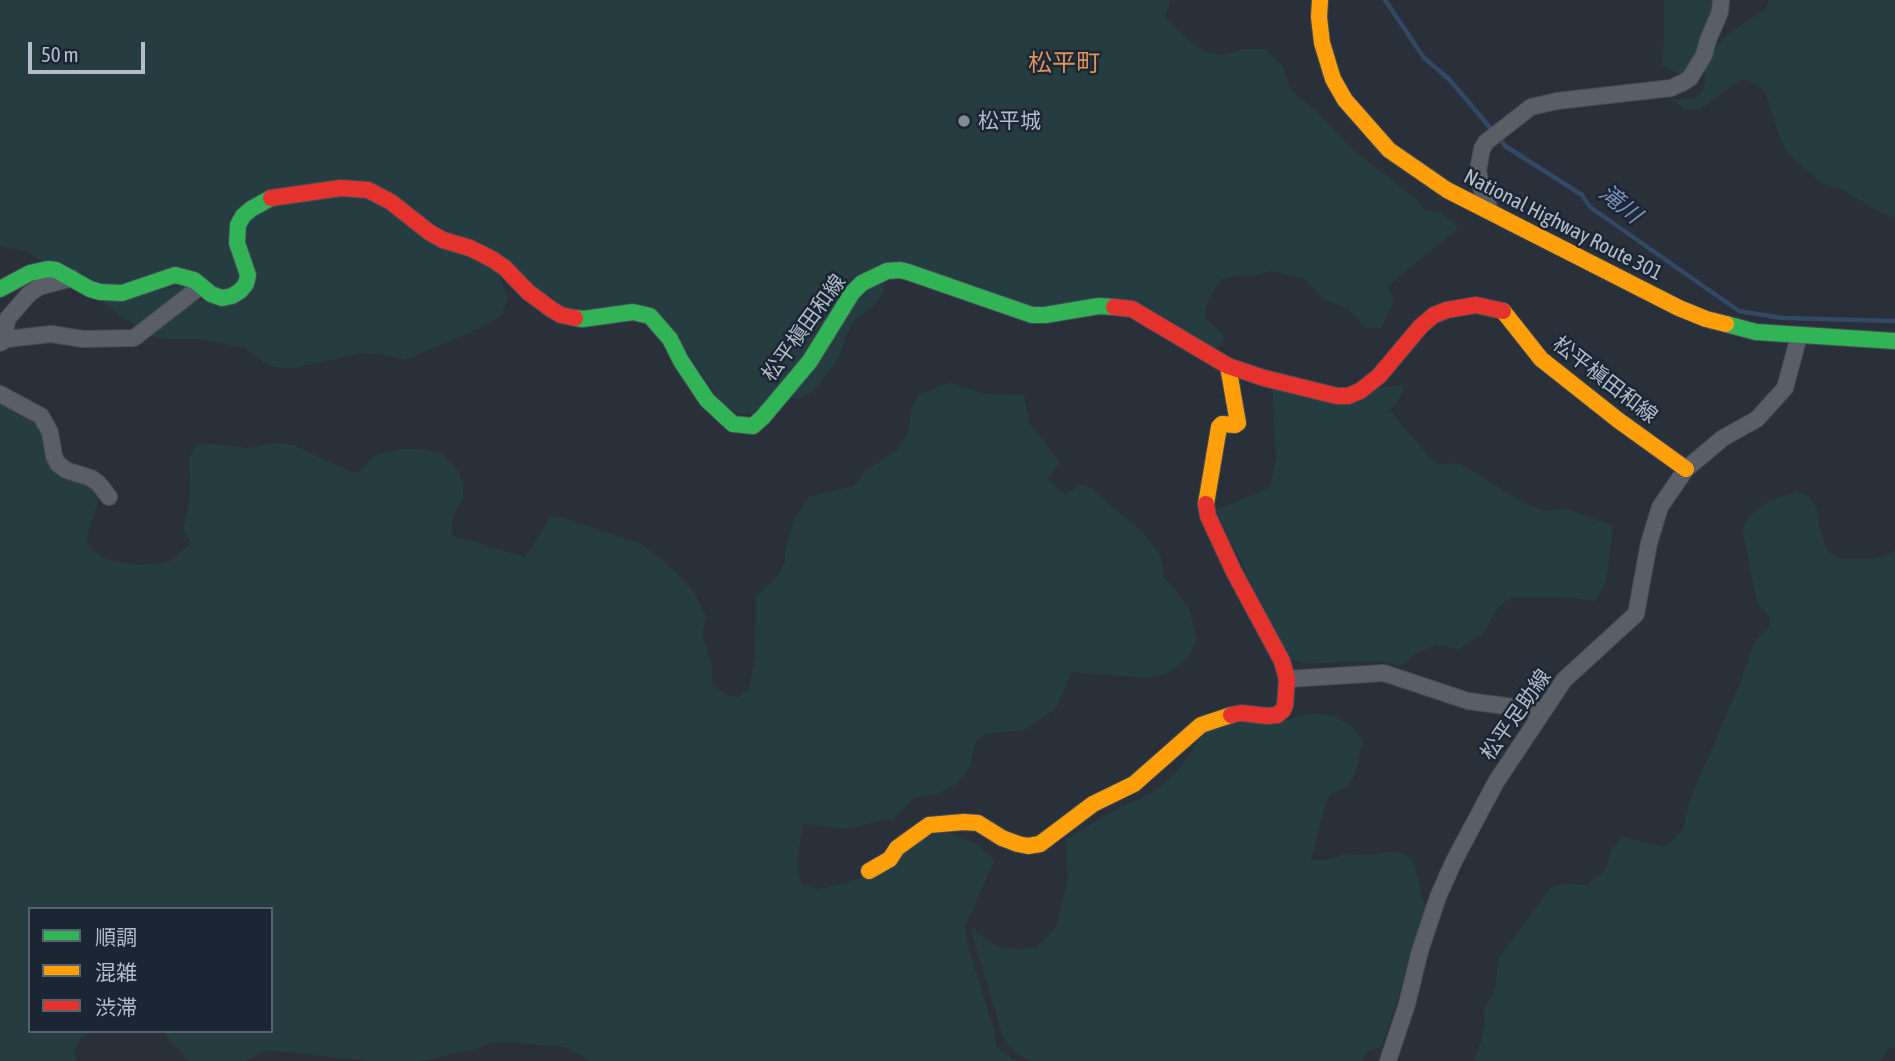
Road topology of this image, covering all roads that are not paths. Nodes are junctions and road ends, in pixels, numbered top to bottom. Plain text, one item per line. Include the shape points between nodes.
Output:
1 (1320, 0) edge
2 (1721, 0) edge
3 (1492, 213) junction
4 (72, 278) junction
5 (201, 286) junction
6 (0, 289) edge
7 (1799, 336) junction
8 (3, 341) edge
9 (1895, 341) edge
10 (1228, 366) junction
11 (0, 394) edge
12 (1686, 469) junction
13 (109, 497) dead end
14 (1287, 678) junction
15 (1543, 711) junction
16 (869, 871) dead end
17 (1388, 1061) edge

1 - 3 main road, National Highway Route 301 via 1322,43 1345,100 1389,150 1447,190
2 - 3 street via 1704,55 1684,82 1671,88 1531,107 1495,134 1482,149 1478,170
3 - 7 main road, National Highway Route 301 via 1706,319 1756,332
4 - 5 main road, 松平槇田和線 via 90,289 110,293 175,275 194,279
4 - 6 main road, 松平槇田和線 via 56,270 40,270
4 - 8 street via 29,294 8,318
5 - 8 street via 134,338 51,334
5 - 10 main road, 松平槇田和線 via 222,298 246,284 238,225 260,203 356,188 381,195 436,236 492,258 528,292 561,314 583,319 633,312 650,316 670,339 707,400 733,424 752,426 763,417 810,360 852,293 887,271 908,272 1032,315 1100,306 1132,309
7 - 9 main road, National Highway Route 301
7 - 12 street, 松平足助線 via 1785,388 1757,419 1723,438
10 - 12 main road, 松平槇田和線 via 1348,396 1379,376 1434,315 1476,305 1490,307 1511,318 1541,359
10 - 14 main road via 1238,423 1219,427 1206,503 1208,516
11 - 13 street via 41,416 58,464 90,478
12 - 15 street, 松平足助線 via 1660,508 1636,614 1564,680
14 - 15 street via 1384,673 1468,701
14 - 16 main road via 1285,705 1277,715 1241,713 1201,724 1134,783 1093,804 1040,844 1018,844 964,821 929,825
15 - 17 street, 松平足助線 via 1496,782 1438,897

